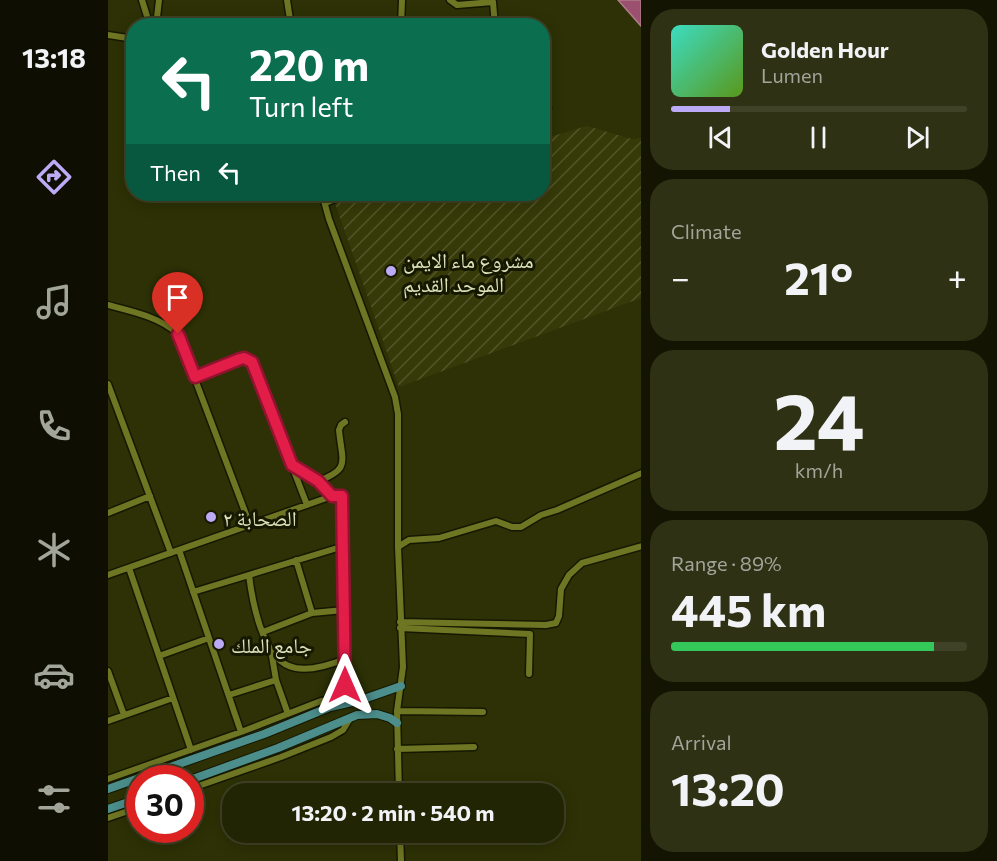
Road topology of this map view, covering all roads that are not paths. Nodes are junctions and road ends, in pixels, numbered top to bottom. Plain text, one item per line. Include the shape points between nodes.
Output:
1 (142, 0) edge
2 (159, 0) edge
3 (287, 0) edge
4 (402, 0) edge
5 (450, 0) edge
6 (493, 1) edge
7 (148, 18) edge
8 (157, 18) edge
9 (290, 18) edge
10 (401, 18) edge
11 (494, 18) edge
12 (108, 35) edge
13 (126, 38) edge
14 (330, 201) edge
15 (325, 203) joint
16 (108, 305) edge
17 (195, 377) junction
18 (108, 384) edge
19 (345, 422) dead end
20 (292, 465) junction
21 (641, 473) edge
22 (318, 481) junction
23 (150, 496) junction
24 (332, 496) junction
25 (307, 505) junction
26 (108, 513) edge
27 (250, 525) junction
28 (344, 546) junction
29 (641, 546) edge
30 (398, 547) junction
31 (179, 550) junction
32 (171, 553) junction
33 (296, 560) junction
34 (129, 568) junction
35 (108, 575) edge
36 (249, 575) junction
37 (193, 592) junction
38 (344, 610) junction
39 (312, 613) junction
40 (400, 625) junction
41 (263, 632) junction
42 (209, 638) junction
43 (271, 650) junction
44 (159, 656) junction
45 (345, 659) junction
46 (108, 671) edge
47 (529, 674) dead end
48 (276, 680) junction
49 (401, 686) junction
50 (229, 695) junction
51 (173, 698) junction
52 (361, 700) junction
53 (341, 704) junction
54 (397, 711) junction
55 (483, 712) dead end
56 (288, 714) junction
57 (364, 714) junction
58 (124, 715) junction
59 (351, 717) junction
60 (108, 721) edge
61 (397, 723) junction
62 (241, 732) junction
63 (474, 747) dead end
64 (397, 749) junction
65 (191, 750) junction
66 (204, 775) edge
67 (108, 779) edge
68 (399, 783) edge
69 (204, 784) edge
70 (108, 789) edge
71 (126, 803) edge
72 (108, 809) edge
73 (126, 812) edge
74 (108, 818) edge
75 (400, 843) edge
76 (401, 861) edge

1 - 7 street
2 - 8 street
3 - 9 street
4 - 10 street
5 - 6 street via 457,5
6 - 11 street
12 - 13 street
14 - 15 street
15 - 30 street via 398,414
16 - 17 street via 138,313 175,332
17 - 20 street via 240,359 252,362
17 - 27 street
18 - 23 street
19 - 22 street via 340,428 340,470
20 - 22 street
20 - 25 street
21 - 30 street via 521,527 496,521 439,538 409,540
22 - 24 street
23 - 26 street
23 - 32 street
24 - 25 street
24 - 28 street via 343,498
25 - 27 street
27 - 31 street
28 - 33 street
28 - 38 street
29 - 40 street via 582,563 561,589 556,623
30 - 40 street
31 - 32 street
31 - 37 street
32 - 34 street
33 - 36 street
33 - 39 street
34 - 35 street
34 - 44 street
36 - 37 street
36 - 41 street
37 - 42 street
38 - 39 street
38 - 45 street
39 - 41 street
40 - 47 street via 530,634
40 - 49 street
41 - 43 street
42 - 44 street
42 - 50 street
43 - 45 street via 290,667 314,667
43 - 48 street
44 - 51 street
45 - 53 street
46 - 58 street
48 - 50 street
48 - 56 street
49 - 52 main road
49 - 54 street
50 - 62 street
51 - 58 street
51 - 65 street
52 - 53 main road
52 - 57 main road
53 - 56 street via 324,700
53 - 70 main road
54 - 55 street
54 - 61 street
56 - 62 street
57 - 59 main road
57 - 61 main road via 384,716
58 - 60 street
59 - 66 main road
59 - 69 street via 347,727 331,737
61 - 64 street
62 - 65 street
63 - 64 street
64 - 68 street
65 - 67 street
71 - 72 main road
73 - 74 street
75 - 76 street

